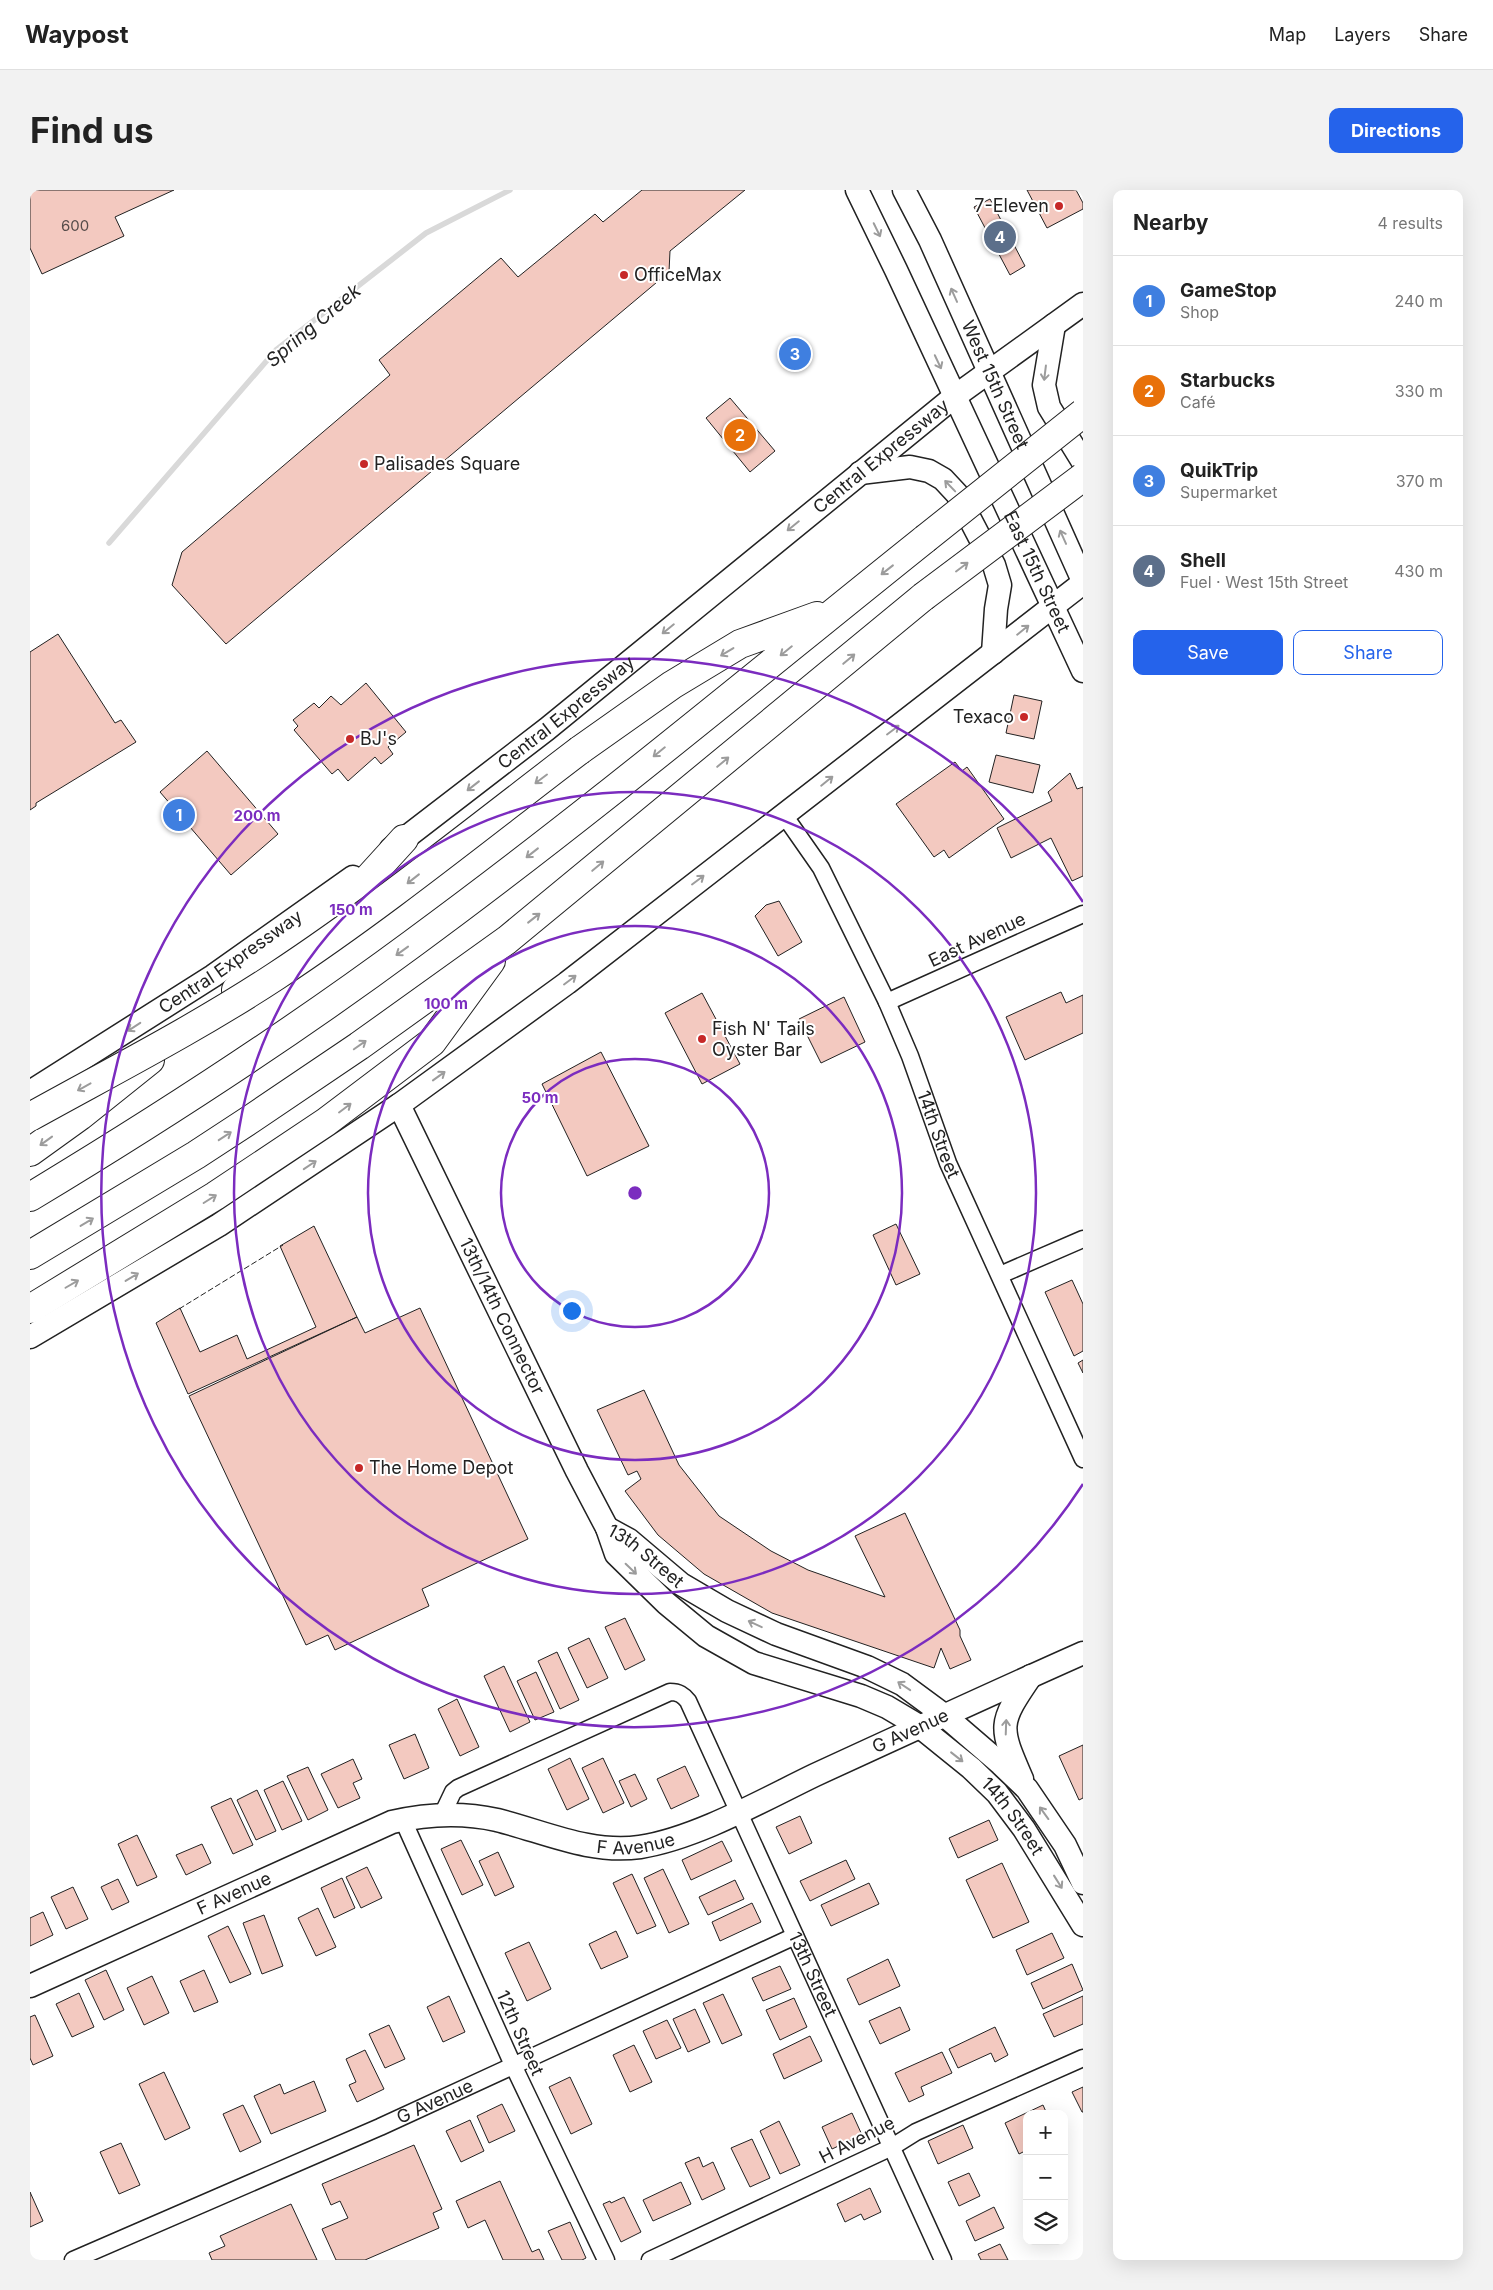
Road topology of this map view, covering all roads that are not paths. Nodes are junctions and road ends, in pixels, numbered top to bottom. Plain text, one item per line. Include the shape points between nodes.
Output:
1 (857, 190) edge
2 (904, 190) edge
3 (1083, 304) edge
4 (1054, 325) junction
5 (988, 372) junction
6 (954, 397) junction
7 (1083, 413) edge
8 (1083, 462) edge
9 (859, 474) junction
10 (1083, 477) edge
11 (1083, 582) edge
12 (1052, 606) junction
13 (837, 609) junction
14 (993, 653) junction
15 (1083, 671) edge
16 (784, 815) junction
17 (404, 839) junction
18 (1083, 914) edge
19 (507, 940) junction
20 (887, 1002) junction
21 (30, 1092) edge
22 (399, 1105) junction
23 (30, 1117) edge
24 (30, 1152) edge
25 (30, 1196) edge
26 (1083, 1239) edge
27 (30, 1255) edge
28 (1000, 1275) junction
29 (30, 1309) edge
30 (30, 1338) edge
31 (1083, 1459) edge
32 (607, 1528) junction
33 (1083, 1652) edge
34 (1031, 1676) junction
35 (944, 1715) junction
36 (919, 1726) junction
37 (1026, 1790) junction
38 (739, 1811) junction
39 (442, 1815) junction
40 (403, 1820) junction
41 (1083, 1883) edge
42 (1083, 1925) edge
43 (795, 1936) junction
44 (30, 1986) edge
45 (1083, 2058) edge
46 (513, 2065) junction
47 (892, 2147) junction
48 (73, 2260) edge
49 (606, 2260) edge
50 (650, 2260) edge
51 (943, 2260) edge

1 -> 6 main road
5 -> 2 main road, West 15th Street via 930,240
3 - 4 main road, Central Expressway
4 - 5 main road, Central Expressway
4 -> 8 main road via 1044,385 1049,407
5 - 6 main road, Central Expressway
11 -> 5 main road, West 15th Street
6 - 9 main road, Central Expressway
6 - 12 main road, East 15th Street
7 -> 13 highway, bridge
14 -> 9 main road via 1000,585 994,565 957,494 930,471 910,467
9 -> 17 main road, Central Expressway via 547,729
19 -> 10 highway, bridge via 924,597
11 - 12 main road
14 -> 12 main road
12 - 15 main road, East 15th Street
13 -> 23 highway, bridge via 740,644 672,685 580,750 409,883 275,976 185,1032
13 -> 25 highway via 570,823 406,948 197,1093
16 -> 14 main road
16 - 20 street, 14th Street via 821,868
22 -> 16 main road via 567,983
17 -> 21 main road, Central Expressway via 214,976
17 -> 24 highway via 364,883 307,932 80,1116
18 - 20 street, East Avenue
27 -> 19 highway via 251,1119
29 -> 19 highway via 223,1191 326,1122 432,1042
20 - 28 street, 14th Street via 948,1163
30 -> 22 main road via 219,1225
22 - 32 main road, 13th/14th Connector
26 - 28 street
28 - 31 street, 14th Street
35 -> 32 main road, 13th Street via 902,1684 866,1666 776,1634 727,1611 681,1584 629,1540
32 -> 36 main road, 13th Street via 616,1554 666,1603 706,1636 754,1663 862,1696
33 - 34 main road, G Avenue
34 - 35 main road, G Avenue
37 -> 34 main road via 1006,1742 1005,1728 1010,1706
35 - 36 main road, G Avenue
35 - 37 main road, 14th Street
36 - 38 main road, G Avenue
36 -> 42 main road, 14th Street via 998,1793
41 -> 37 main road, 14th Street via 1065,1845
38 - 39 main road, F Avenue via 666,1841 640,1847 613,1848 571,1842 495,1820
38 - 39 street, 13th Street via 688,1701 679,1693 670,1692 458,1788
38 - 43 street, 13th Street
39 - 40 main road, F Avenue
40 - 44 main road, F Avenue via 368,1831
40 - 46 street, 12th Street
43 - 46 street, G Avenue
43 - 47 street, 13th Street
45 - 47 street, H Avenue via 916,2132
46 - 48 street, G Avenue via 371,2131
46 - 49 street, 12th Street
47 - 50 street, H Avenue
47 - 51 street, 13th Street

